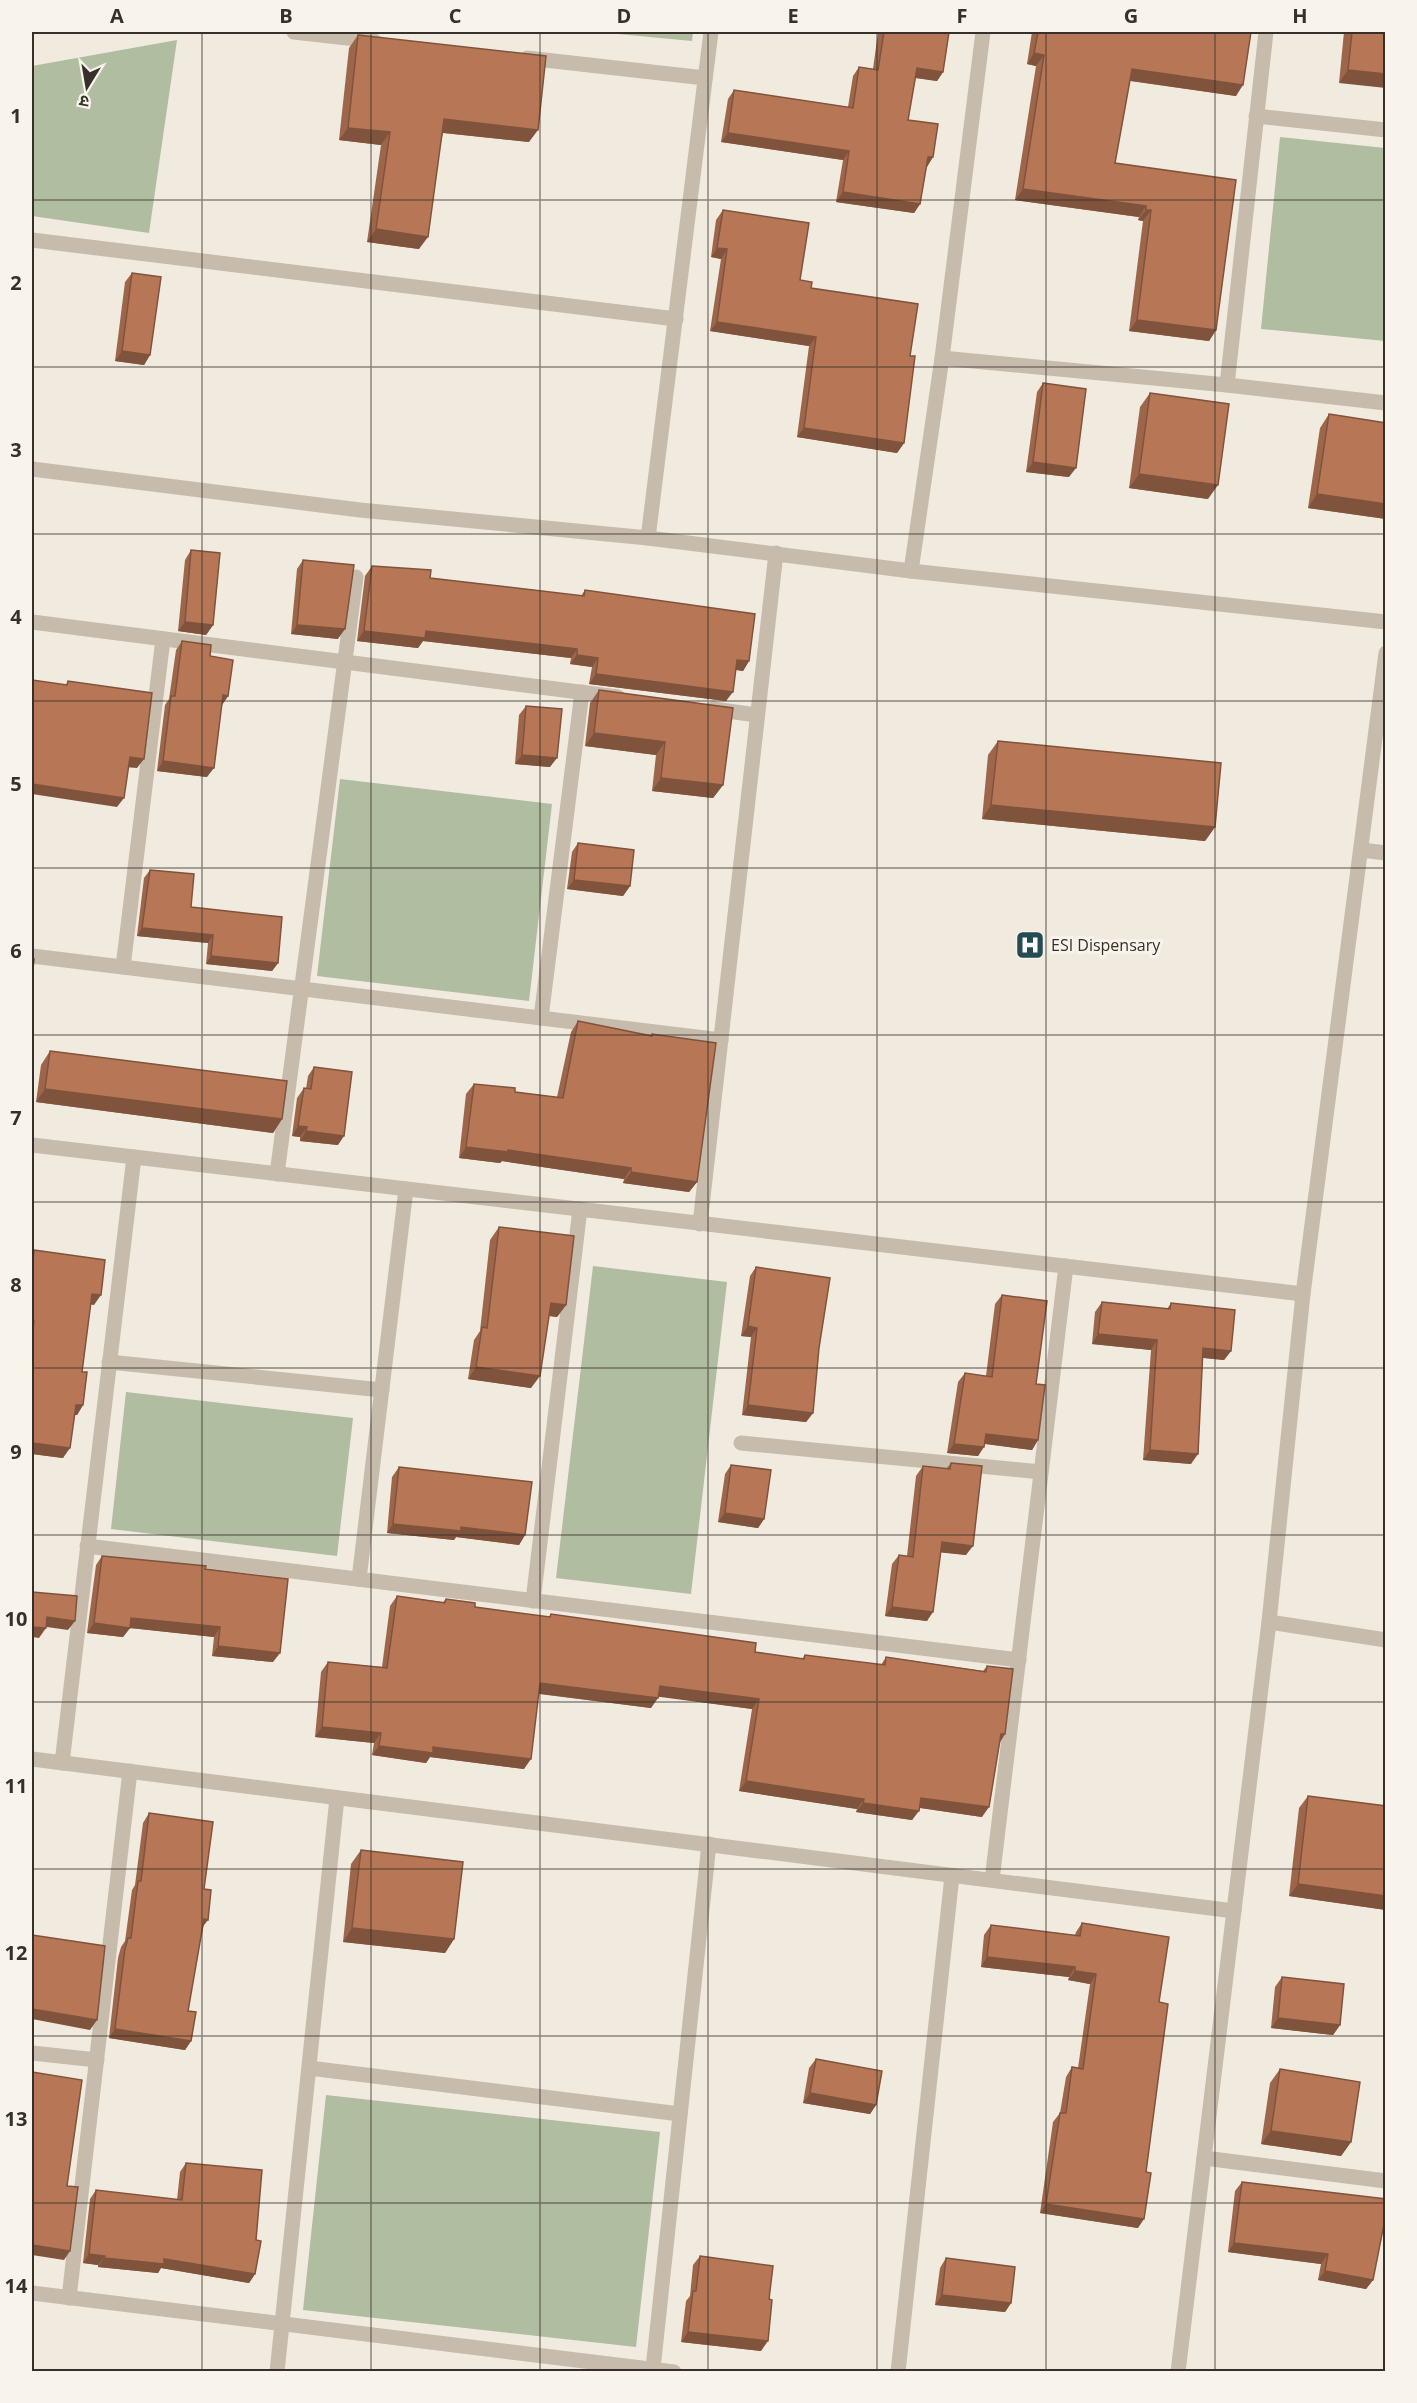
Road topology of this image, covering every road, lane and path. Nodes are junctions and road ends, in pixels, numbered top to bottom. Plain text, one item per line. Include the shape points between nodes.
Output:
1 (294, 32) edge
2 (711, 32) edge
3 (983, 32) edge
4 (1266, 32) edge
5 (388, 42) edge
6 (517, 57) edge
7 (705, 78) junction
8 (1256, 116) junction
9 (1386, 130) edge
10 (32, 240) edge
11 (675, 319) junction
12 (942, 358) junction
13 (1227, 385) junction
14 (1386, 403) edge
15 (32, 469) edge
16 (648, 538) junction
17 (776, 553) junction
18 (911, 571) junction
19 (356, 576) edge
20 (32, 622) edge
21 (1386, 622) edge
22 (163, 639) junction
23 (1386, 653) edge
24 (344, 662) junction
25 (582, 693) junction
26 (629, 698) edge
27 (699, 707) edge
28 (757, 715) junction
29 (1362, 850) junction
30 (1386, 853) edge
31 (32, 956) edge
32 (123, 967) junction
33 (302, 989) junction
34 (541, 1018) junction
35 (721, 1040) junction
36 (32, 1145) edge
37 (134, 1157) junction
38 (277, 1174) junction
39 (406, 1189) junction
40 (580, 1209) junction
41 (700, 1224) junction
42 (1066, 1266) junction
43 (1304, 1294) junction
44 (109, 1362) junction
45 (382, 1390) junction
46 (741, 1443) dead end
47 (1041, 1472) junction
48 (87, 1546) junction
49 (359, 1580) junction
50 (533, 1601) junction
51 (1269, 1622) junction
52 (1386, 1640) edge
53 (1019, 1660) junction
54 (32, 1759) edge
55 (62, 1763) junction
56 (130, 1771) junction
57 (337, 1798) junction
58 (709, 1845) junction
59 (952, 1876) junction
60 (992, 1880) junction
61 (1234, 1911) junction
62 (32, 2053) edge
63 (96, 2060) junction
64 (309, 2068) junction
65 (680, 2114) junction
66 (1204, 2158) junction
67 (1386, 2181) edge
68 (32, 2293) edge
69 (69, 2298) junction
70 (282, 2324) junction
71 (653, 2369) junction
72 (277, 2372) edge
73 (674, 2372) edge
74 (898, 2372) edge
75 (1178, 2372) edge

1 - 5 street
2 - 7 street
3 - 12 street
4 - 8 street
6 - 7 street
7 - 11 street
8 - 9 street
8 - 13 street
10 - 11 street
11 - 16 street
12 - 13 street
12 - 18 street
13 - 14 street
15 - 16 street via 360,510
16 - 17 street
17 - 18 street
17 - 28 street
18 - 21 street
19 - 24 street
20 - 22 street
22 - 24 street
22 - 32 street
23 - 29 street
24 - 25 street
24 - 33 street
25 - 26 street
25 - 34 street
27 - 28 street
28 - 35 street
29 - 30 street
29 - 43 street
31 - 32 street
32 - 33 street
33 - 34 street
33 - 38 street
34 - 35 street
35 - 41 street
36 - 37 street
37 - 38 street
37 - 44 street
38 - 39 street
39 - 40 street
39 - 45 street
40 - 41 street
40 - 50 street
41 - 42 street
42 - 43 street
42 - 47 street
43 - 51 street
44 - 45 street
44 - 48 street
45 - 49 street
46 - 47 street
47 - 53 street
48 - 49 street
48 - 55 street
49 - 50 street
50 - 53 street
51 - 52 street
51 - 61 street
53 - 60 street
54 - 55 street
55 - 56 street
56 - 57 street
56 - 63 street
57 - 58 street
57 - 64 street
58 - 59 street
58 - 65 street
59 - 60 street
59 - 74 street
60 - 61 street
61 - 66 street
62 - 63 street
63 - 69 street
64 - 65 street
64 - 70 street
65 - 71 street
66 - 67 street
66 - 75 street
68 - 69 street
69 - 70 street
70 - 71 street
70 - 72 street
71 - 73 street

